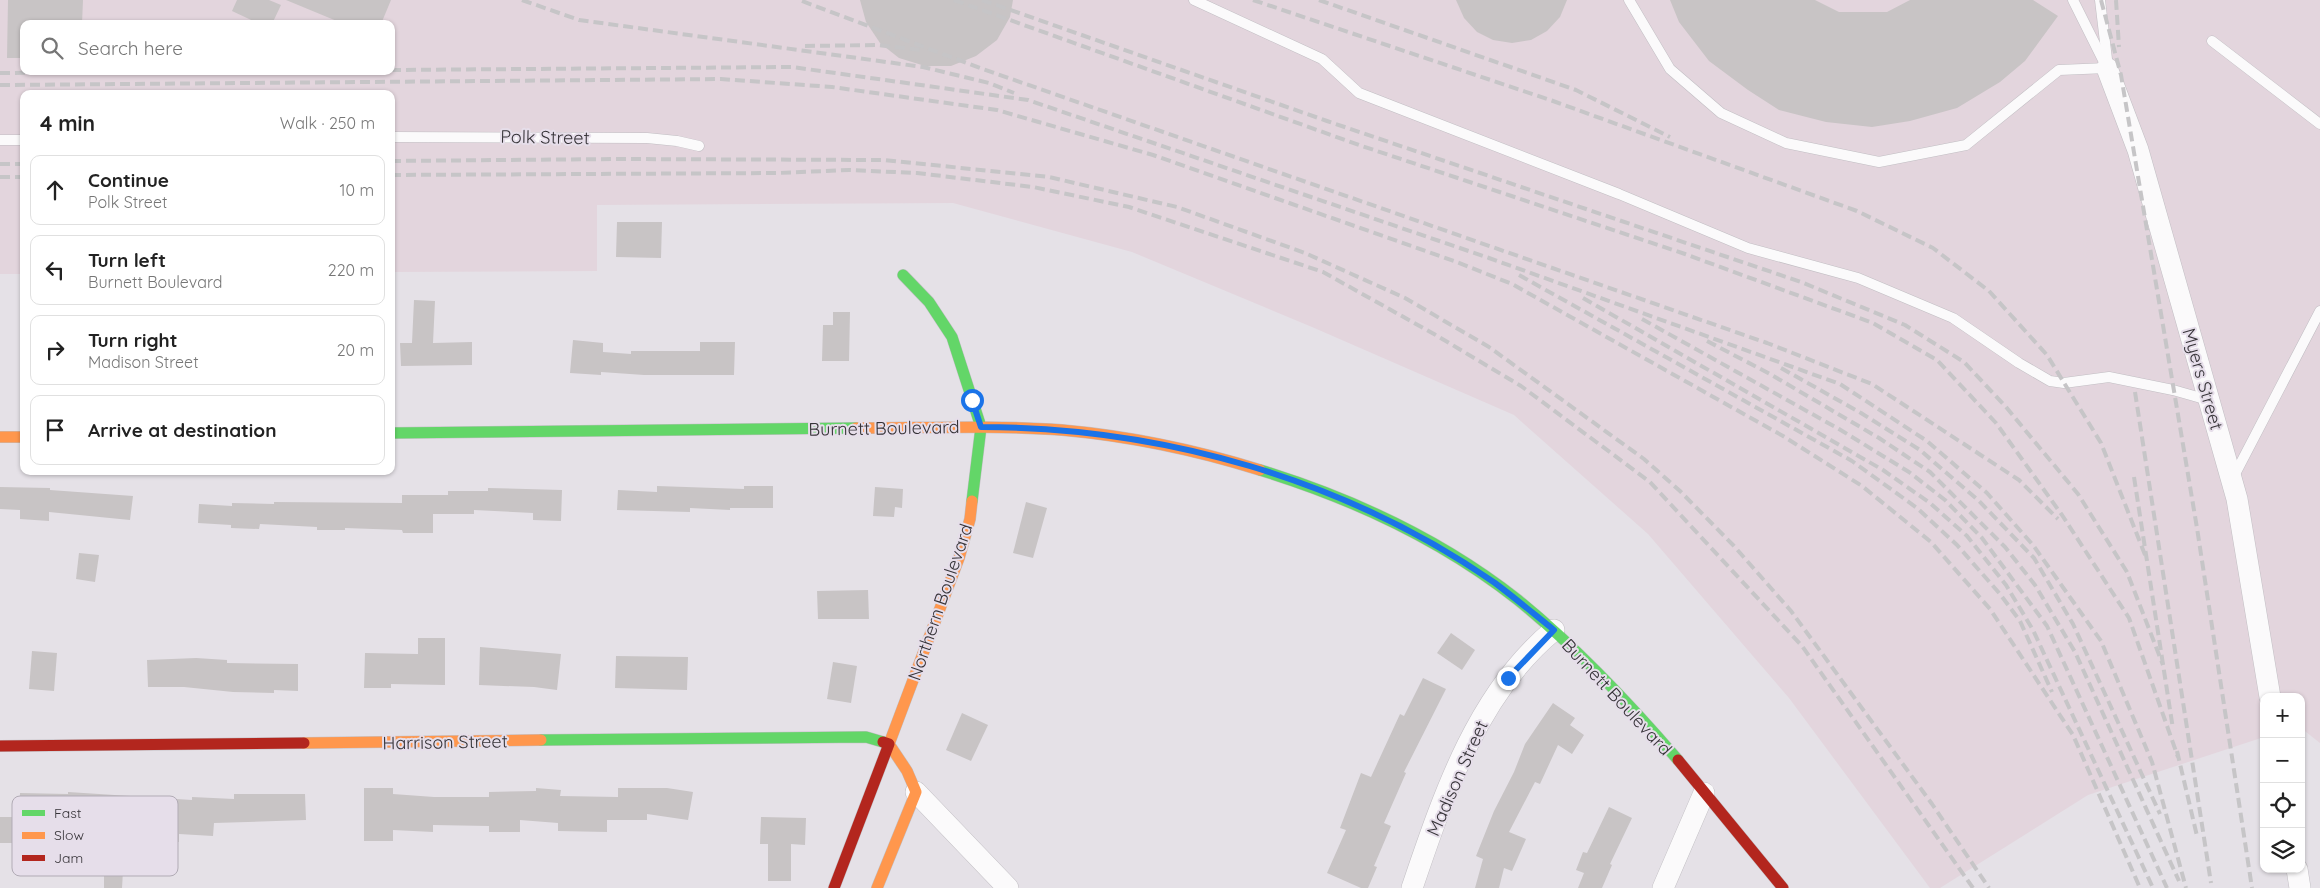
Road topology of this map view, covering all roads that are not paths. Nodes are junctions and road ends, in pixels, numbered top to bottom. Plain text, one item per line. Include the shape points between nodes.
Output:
1 (1194, 0) edge
2 (1629, 0) edge
3 (2073, 0) edge
4 (2100, 0) edge
5 (2212, 41) dead end
6 (2108, 68) junction
7 (2320, 124) edge
8 (395, 137) edge
9 (0, 140) edge
10 (20, 140) edge
11 (699, 146) dead end
12 (903, 275) dead end
13 (2320, 311) edge
14 (2209, 400) junction
15 (981, 427) junction
16 (395, 433) edge
17 (0, 437) edge
18 (20, 437) edge
19 (2232, 481) junction
20 (1554, 630) junction
21 (2269, 693) edge
22 (889, 744) junction
23 (0, 746) edge
24 (916, 792) junction
25 (1704, 793) junction
26 (2298, 873) edge
27 (834, 888) edge
28 (877, 888) edge
29 (1008, 888) edge
30 (1412, 888) edge
31 (1664, 888) edge
32 (1783, 888) edge
33 (2300, 888) edge

1 - 14 lane via 1322,59 1359,93 1748,248 1858,278 1953,318 2050,381 2064,383 2109,377
2 - 6 lane via 1670,69 1721,113 1786,143 1879,162 1966,145 2059,70
3 - 6 lane
4 - 6 lane
5 - 7 lane
6 - 14 street, Myers Street via 2138,150
8 - 11 lane, Polk Street via 647,138
9 - 10 lane
12 - 15 street via 929,302 952,337
13 - 19 lane
14 - 19 street, Myers Street
15 - 16 street, Burnett Boulevard
15 - 20 street, Burnett Boulevard via 1051,429 1144,441 1221,458 1307,485 1390,522 1438,548 1494,583
15 - 22 street, Northern Boulevard via 970,518 959,558
17 - 18 street
19 - 21 street, Myers Street
20 - 25 street, Burnett Boulevard via 1626,701
20 - 30 street, Madison Street via 1508,678 1469,743
22 - 23 street, Harrison Street via 866,737
22 - 24 street
22 - 27 street, Northern Boulevard
24 - 28 street
24 - 29 street
25 - 31 street
25 - 32 street, Burnett Boulevard
26 - 33 street

